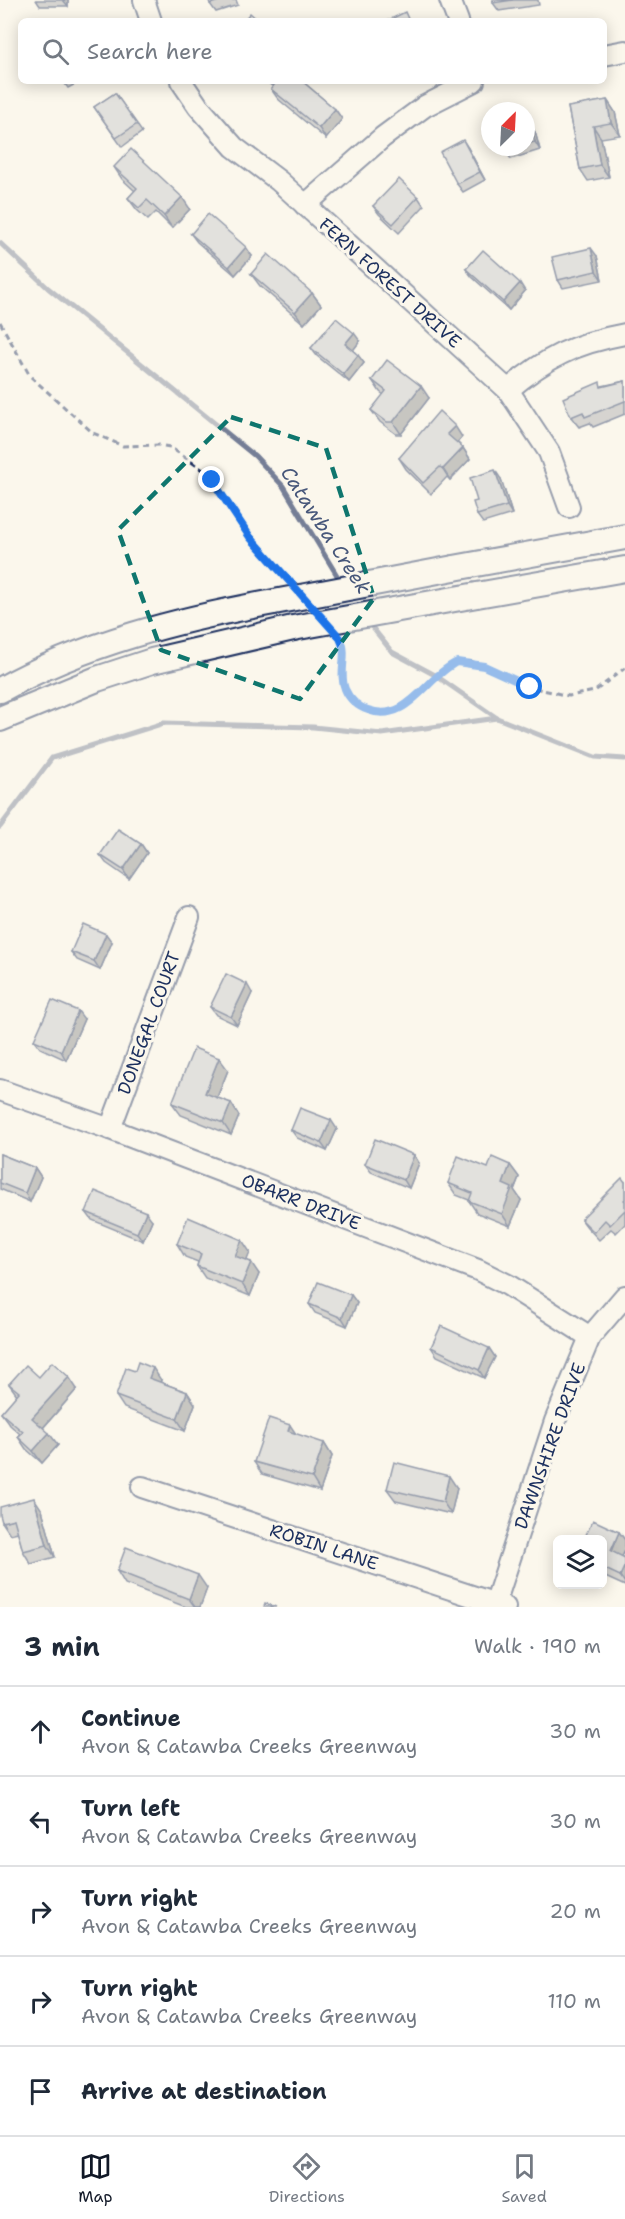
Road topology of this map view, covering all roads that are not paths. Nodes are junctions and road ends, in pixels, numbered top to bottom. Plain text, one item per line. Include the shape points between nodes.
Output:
1 (144, 0) edge
2 (450, 0) edge
3 (150, 18) edge
4 (457, 18) edge
5 (625, 51) edge
6 (607, 54) edge
7 (182, 84) edge
8 (468, 84) edge
9 (305, 205) junction
10 (625, 334) edge
11 (508, 390) junction
12 (569, 507) dead end
13 (625, 537) edge
14 (625, 569) edge
15 (0, 690) edge
16 (0, 719) edge
17 (189, 917) dead end
18 (0, 1090) edge
19 (110, 1129) junction
20 (625, 1296) edge
21 (590, 1337) junction
22 (142, 1487) dead end
23 (498, 1606) edge

1 - 3 street
2 - 4 street
5 - 6 street
7 - 9 street, FERN FOREST DRIVE via 234,147
8 - 9 street via 424,106
9 - 11 street, FERN FOREST DRIVE
10 - 11 street via 551,357
11 - 12 street, FERN FOREST DRIVE via 549,452
13 - 15 main road, bridge via 221,612 81,653
14 - 16 main road, bridge via 293,628 152,661
17 - 19 street, DONEGAL COURT
18 - 19 street, OBARR DRIVE
19 - 21 street, OBARR DRIVE via 478,1270
20 - 21 street, DAWNSHIRE DRIVE
21 - 23 street, DAWNSHIRE DRIVE via 555,1420
22 - 23 street, ROBIN LANE

